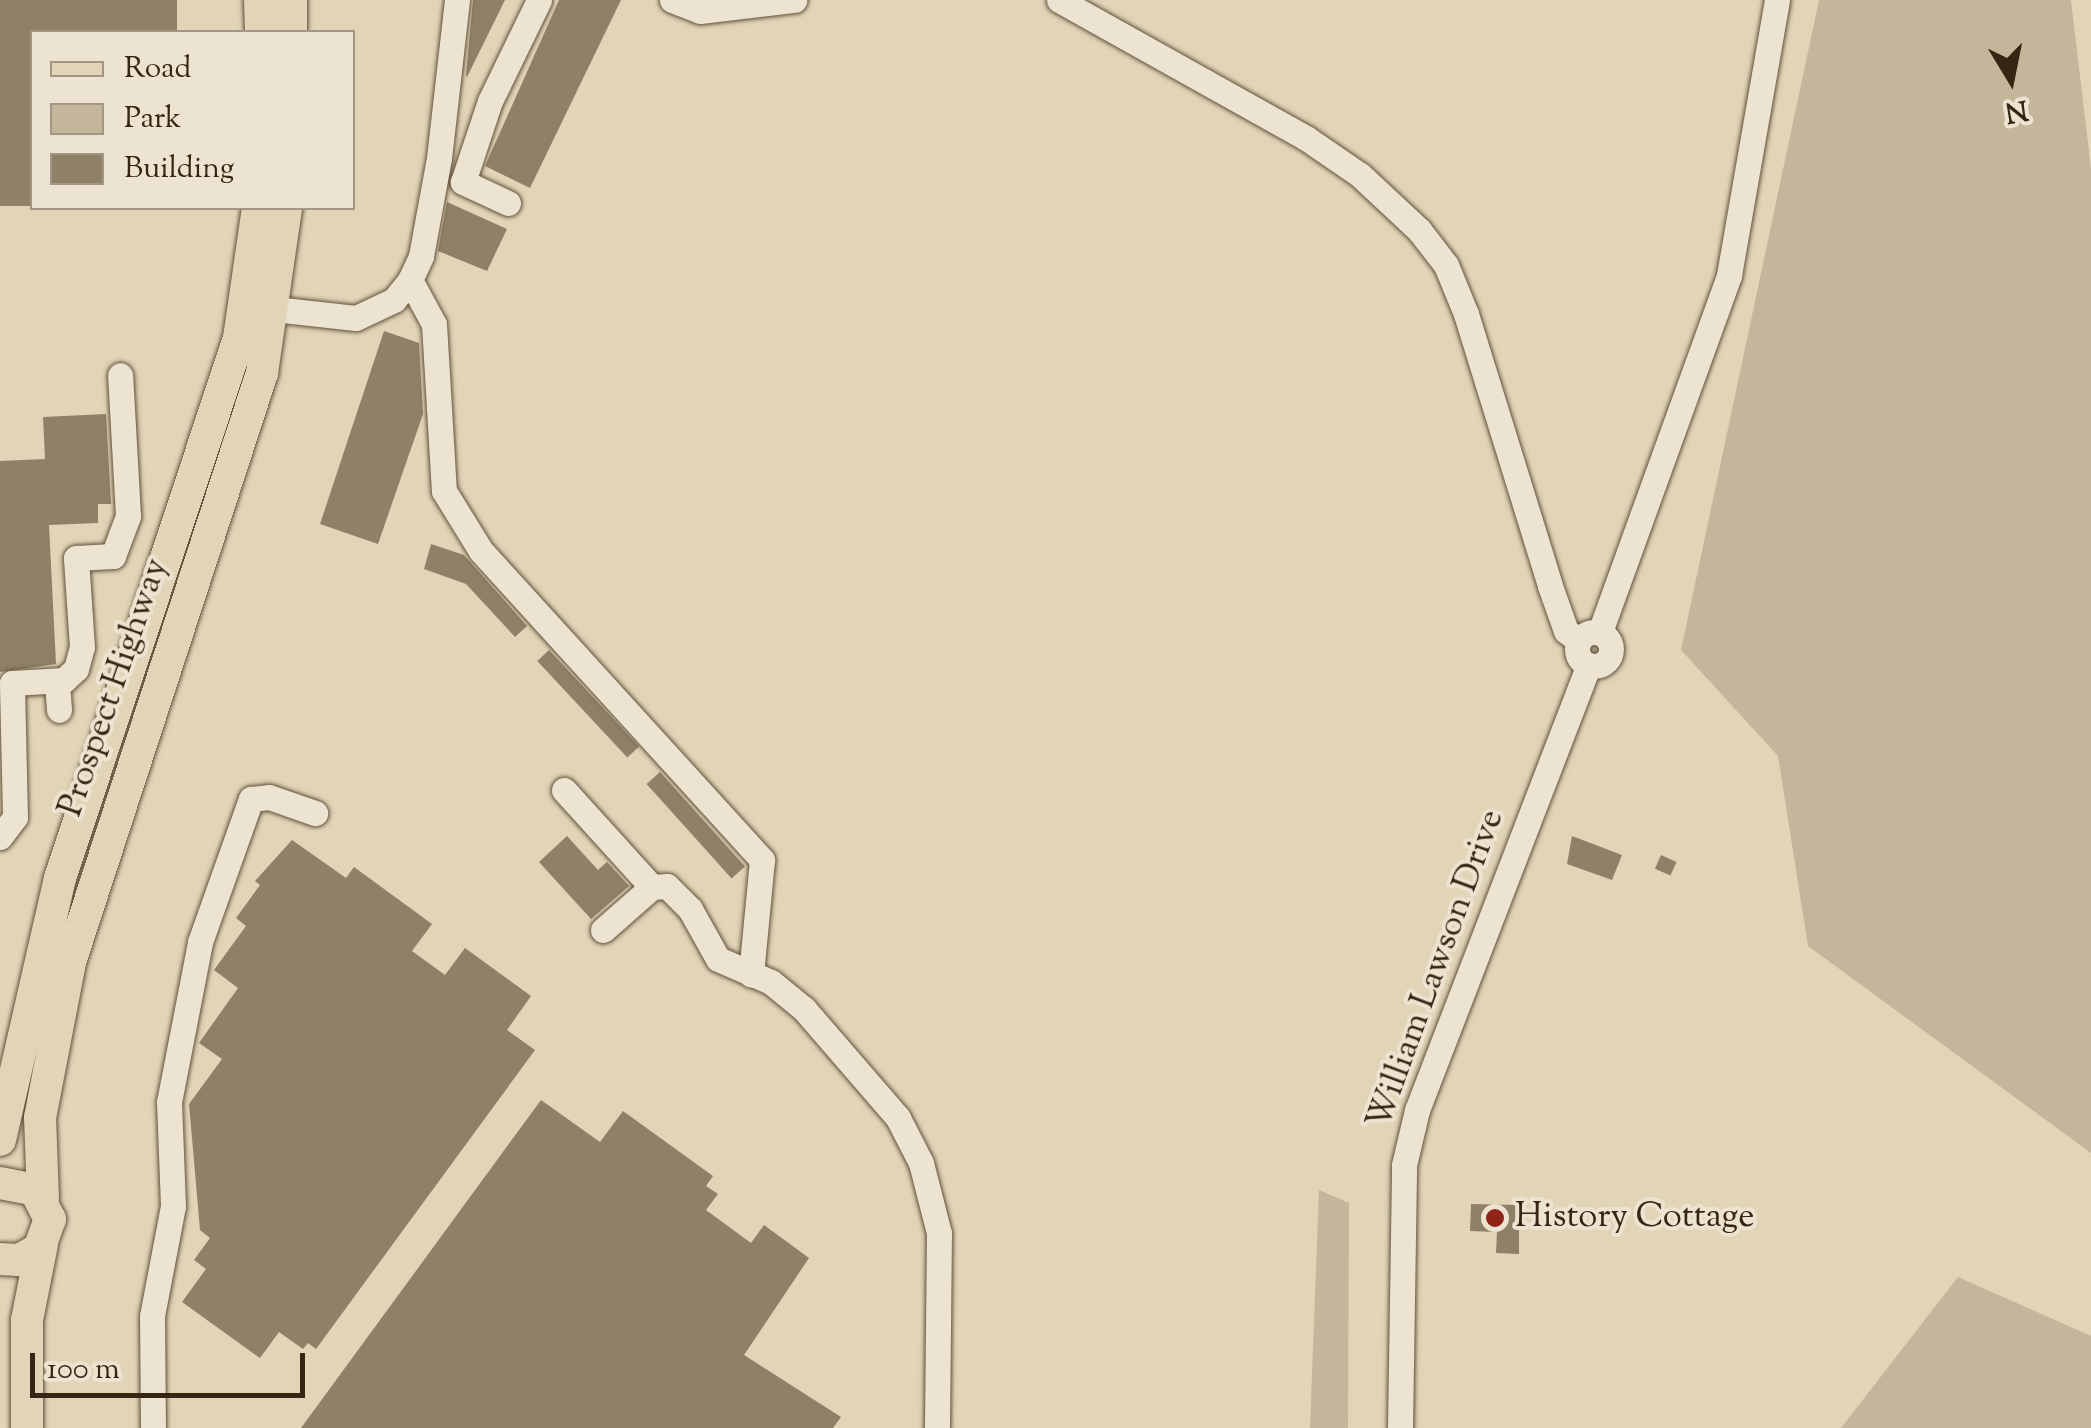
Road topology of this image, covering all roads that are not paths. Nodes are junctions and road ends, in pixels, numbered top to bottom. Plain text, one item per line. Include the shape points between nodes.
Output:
1 (260, 0) edge
2 (291, 0) edge
3 (456, 0) edge
4 (539, 0) edge
5 (672, 0) edge
6 (794, 0) edge
7 (1058, 0) edge
8 (1777, 0) edge
9 (260, 30) edge
10 (291, 30) edge
11 (508, 203) dead end
12 (258, 210) edge
13 (286, 210) edge
14 (410, 280) junction
15 (274, 309) junction
16 (120, 375) dead end
17 (1589, 636) junction
18 (57, 681) junction
19 (59, 710) dead end
20 (564, 790) dead end
21 (315, 813) dead end
22 (0, 838) edge
23 (652, 886) junction
24 (603, 930) dead end
25 (752, 974) junction
26 (0, 1140) edge
27 (0, 1183) edge
28 (43, 1198) junction
29 (42, 1244) junction
30 (0, 1259) edge
31 (27, 1428) edge
32 (153, 1428) edge
33 (937, 1428) edge
34 (1400, 1428) edge

1 - 9 main road
2 - 10 main road
3 - 14 street via 439,158 421,256
4 - 11 street via 490,102 463,182
5 - 6 street via 700,11
7 - 17 street via 1306,138 1396,204 1419,230 1446,265 1466,314 1566,631
8 - 17 street, William Lawson Drive via 1729,275
12 - 26 main road, Prospect Highway via 236,350 60,878
13 - 15 main road, Prospect Highway
14 - 15 street via 394,300 356,318
14 - 25 street via 434,324 444,491 481,551 762,860
15 - 28 main road, Prospect Highway via 262,373 80,920 40,1118
16 - 18 street via 128,516 114,556 76,558 82,647 76,669
17 - 34 street, William Lawson Drive via 1612,652 1606,662 1588,665 1416,1110 1404,1165
18 - 19 street
18 - 22 street via 12,683 15,817
20 - 23 street
21 - 32 street via 269,796 252,799 200,942 170,1102 172,1206 152,1316
23 - 24 street
23 - 25 street via 667,886 690,908 718,959
25 - 33 street via 804,1010 898,1118 921,1163 939,1233
27 - 28 main road via 24,1184
28 - 29 main road, Prospect Highway via 50,1219
29 - 30 main road via 19,1260
29 - 31 main road via 28,1320

